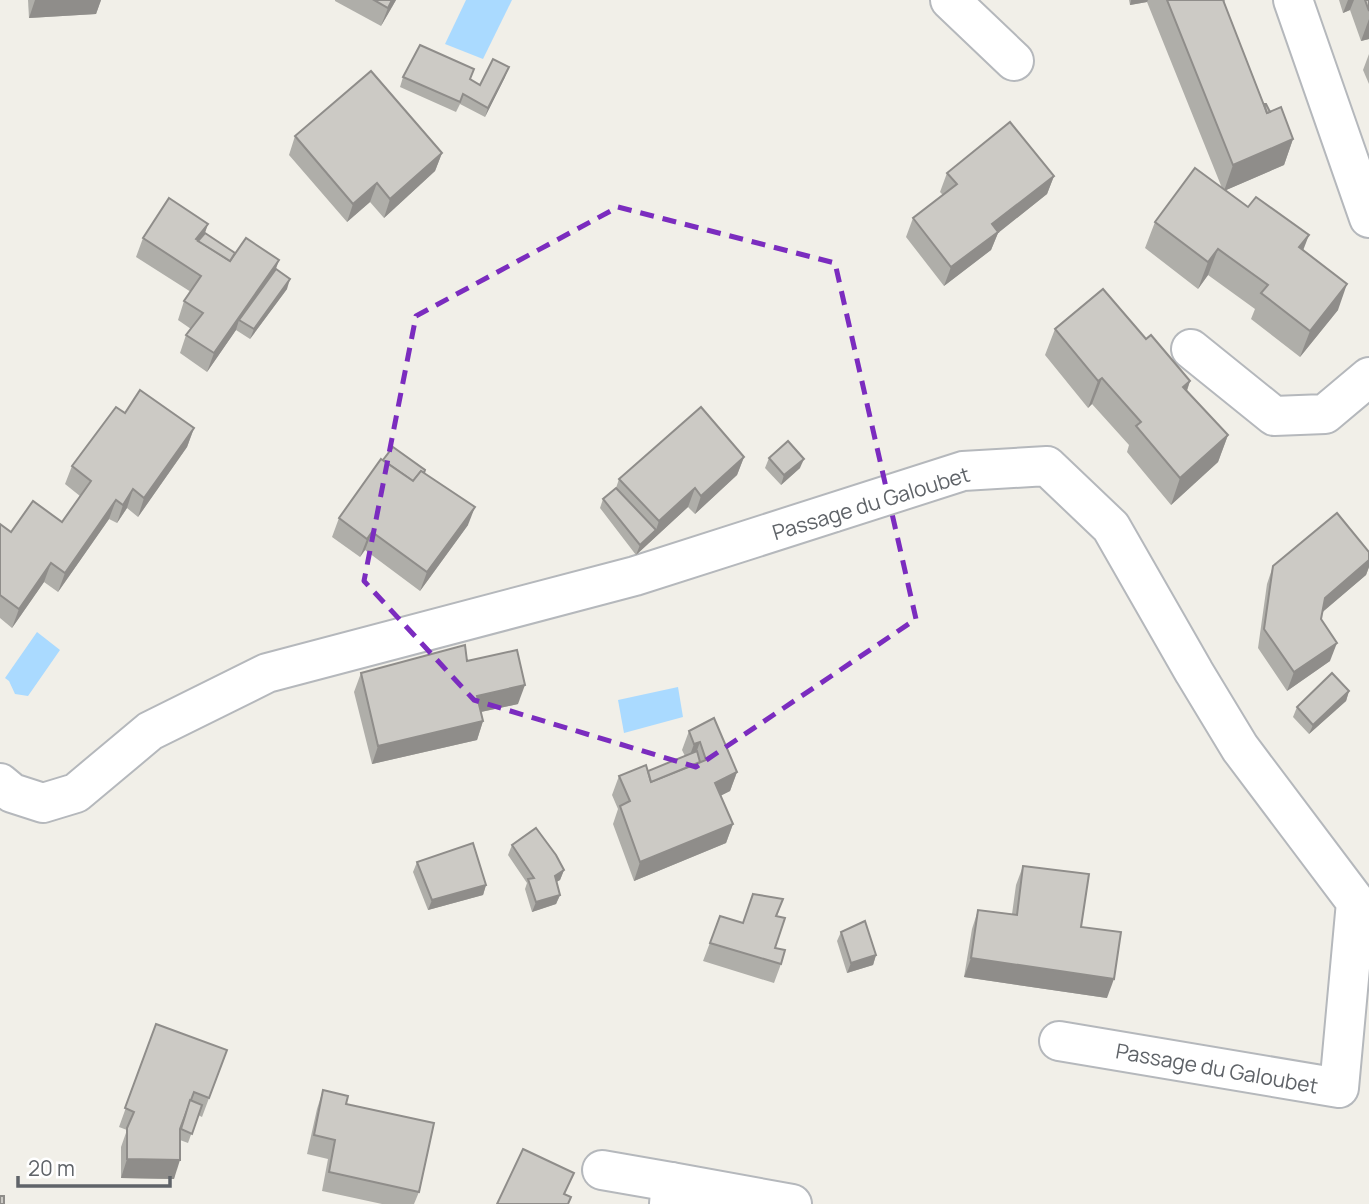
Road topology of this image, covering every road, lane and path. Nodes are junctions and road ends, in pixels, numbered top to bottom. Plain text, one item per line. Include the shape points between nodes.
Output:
1 (950, 0) edge
2 (1293, 0) edge
3 (1014, 61) dead end
4 (1369, 218) edge
5 (1191, 349) dead end
6 (1369, 377) edge
7 (0, 783) edge
8 (1059, 1041) dead end
9 (602, 1170) dead end
10 (670, 1193) edge
11 (792, 1204) edge

1 - 3 street
2 - 4 street
5 - 6 street via 1274,416 1325,414
7 - 8 street, Passage du Galoubet via 12,793 43,803 76,793 150,730 267,673 635,576 963,471 1047,466 1111,527 1240,748 1356,902 1339,1088
9 - 10 street
10 - 11 street

